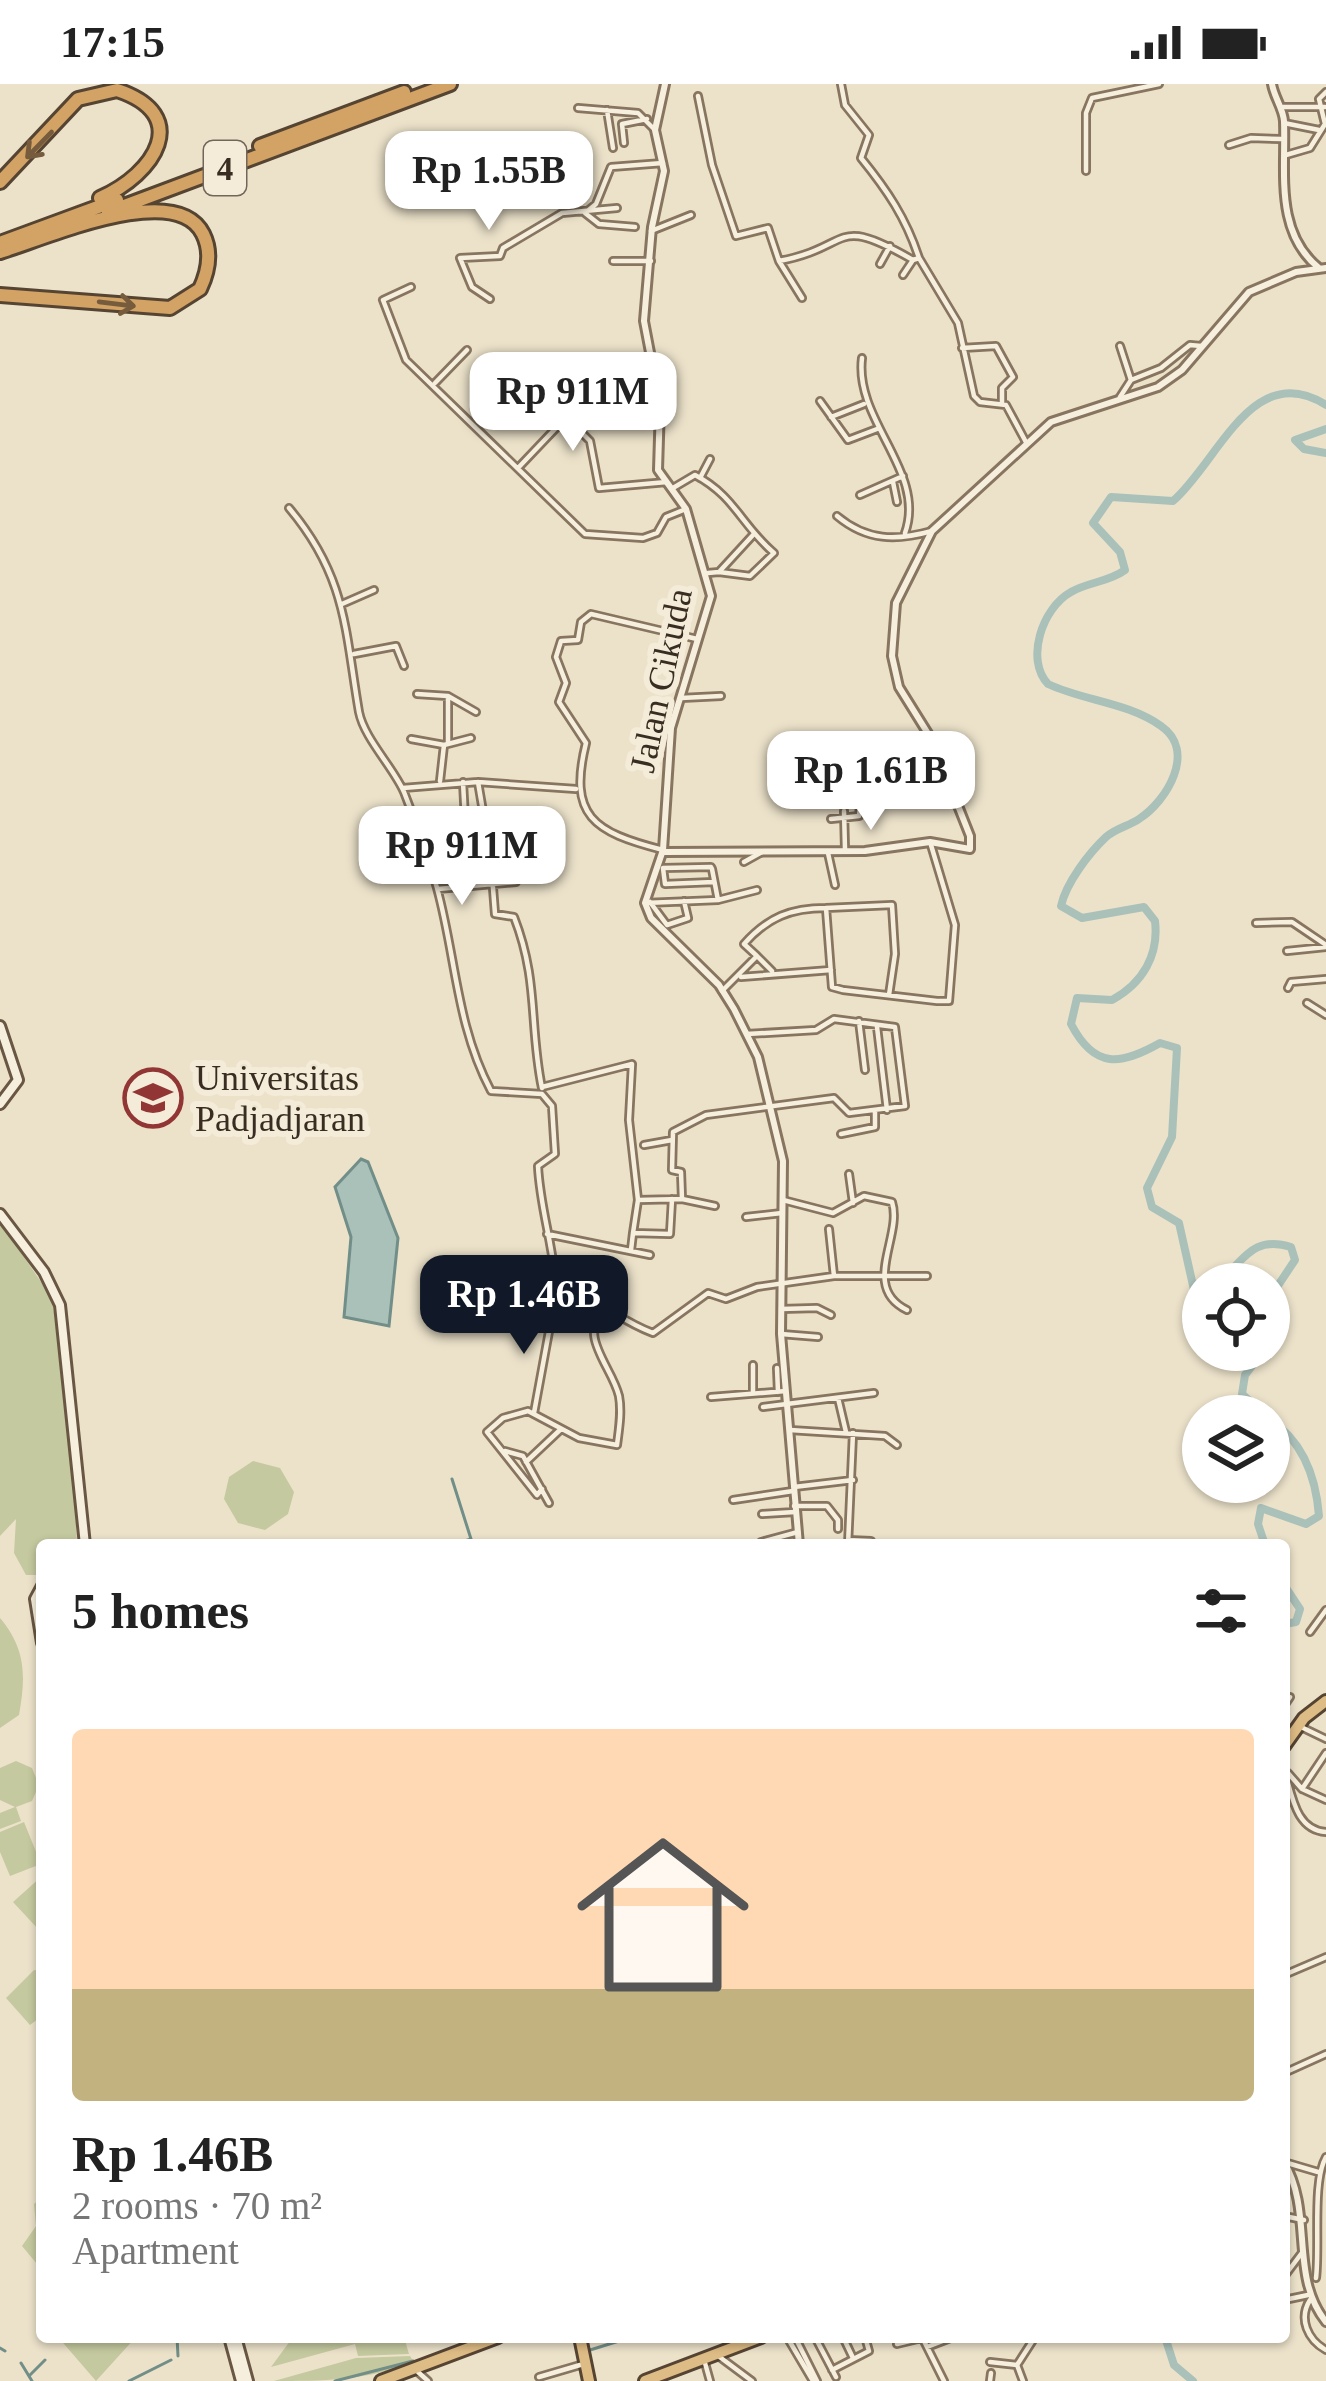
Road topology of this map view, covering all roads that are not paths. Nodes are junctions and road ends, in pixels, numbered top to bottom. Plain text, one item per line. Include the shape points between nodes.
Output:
1 (427, 84) edge
2 (450, 84) edge
3 (665, 84) edge
4 (841, 84) edge
5 (1159, 84) edge
6 (1272, 84) edge
7 (1326, 92) edge
8 (698, 96) dead end
9 (1280, 107) junction
10 (1325, 107) edge
11 (578, 108) dead end
12 (607, 110) junction
13 (647, 119) junction
14 (1284, 123) junction
15 (655, 130) junction
16 (1319, 130) junction
17 (1281, 139) junction
18 (624, 143) dead end
19 (1229, 145) dead end
20 (613, 148) dead end
21 (1281, 157) junction
22 (664, 163) junction
23 (1086, 171) dead end
24 (0, 182) edge
25 (616, 208) dead end
26 (585, 214) junction
27 (691, 215) dead end
28 (635, 227) dead end
29 (651, 231) junction
30 (890, 246) junction
31 (0, 247) edge
32 (916, 259) junction
33 (614, 261) dead end
34 (651, 261) junction
35 (779, 261) junction
36 (880, 264) dead end
37 (1323, 268) edge
38 (903, 275) dead end
39 (411, 287) dead end
40 (0, 295) edge
41 (490, 298) dead end
42 (802, 298) dead end
43 (1120, 346) dead end
44 (1201, 346) junction
45 (962, 347) junction
46 (467, 350) dead end
47 (862, 358) dead end
48 (611, 369) dead end
49 (1131, 380) junction
50 (435, 383) junction
51 (1120, 397) junction
52 (820, 401) dead end
53 (1002, 403) junction
54 (864, 404) junction
55 (567, 418) junction
56 (830, 418) junction
57 (877, 429) junction
58 (1028, 444) junction
59 (710, 459) dead end
60 (518, 468) junction
61 (903, 476) junction
62 (700, 478) junction
63 (892, 482) junction
64 (670, 485) junction
65 (860, 495) dead end
66 (897, 502) dead end
67 (289, 508) dead end
68 (686, 509) junction
69 (837, 516) dead end
70 (932, 531) junction
71 (905, 533) junction
72 (753, 535) junction
73 (719, 572) junction
74 (708, 573) junction
75 (374, 590) dead end
76 (342, 604) junction
77 (698, 640) junction
78 (354, 654) junction
79 (404, 666) dead end
80 (417, 694) dead end
81 (448, 696) junction
82 (721, 696) dead end
83 (681, 698) junction
84 (476, 712) dead end
85 (471, 738) dead end
86 (411, 739) dead end
87 (446, 745) junction
88 (463, 782) junction
89 (478, 782) junction
90 (440, 783) junction
91 (402, 788) junction
92 (576, 789) junction
93 (861, 794) dead end
94 (844, 811) dead end
95 (831, 819) dead end
96 (844, 820) junction
97 (416, 825) junction
98 (929, 842) junction
99 (489, 847) dead end
100 (827, 848) junction
101 (845, 849) junction
102 (663, 851) junction
103 (762, 852) junction
104 (491, 862) dead end
105 (744, 862) dead end
106 (516, 882) dead end
107 (715, 882) junction
108 (494, 884) junction
109 (836, 885) dead end
110 (437, 890) junction
111 (757, 890) dead end
112 (718, 900) junction
113 (647, 902) junction
114 (684, 902) junction
115 (826, 908) junction
116 (1256, 923) dead end
117 (1326, 946) edge
118 (1287, 951) dead end
119 (757, 956) junction
120 (830, 970) junction
121 (772, 971) junction
122 (736, 978) junction
123 (1326, 979) edge
124 (1288, 988) dead end
125 (722, 991) junction
126 (889, 995) junction
127 (1307, 1004) dead end
128 (1326, 1015) edge
129 (859, 1022) junction
130 (877, 1024) junction
131 (0, 1026) edge
132 (747, 1034) junction
133 (865, 1070) dead end
134 (542, 1090) junction
135 (0, 1104) edge
136 (767, 1108) junction
137 (886, 1110) junction
138 (875, 1112) junction
139 (672, 1118) dead end
140 (676, 1126) junction
141 (841, 1134) dead end
142 (672, 1140) junction
143 (644, 1145) dead end
144 (849, 1174) dead end
145 (682, 1198) junction
146 (672, 1199) junction
147 (638, 1200) junction
148 (783, 1200) junction
149 (853, 1203) junction
150 (715, 1207) dead end
151 (782, 1213) junction
152 (0, 1214) edge
153 (746, 1217) dead end
154 (829, 1229) dead end
155 (547, 1234) junction
156 (633, 1234) junction
157 (630, 1252) junction
158 (650, 1256) dead end
159 (555, 1271) junction
160 (885, 1274) junction
161 (578, 1276) dead end
162 (834, 1276) junction
163 (927, 1276) dead end
164 (615, 1277) dead end
165 (781, 1282) junction
166 (556, 1289) junction
167 (580, 1293) junction
168 (550, 1298) dead end
169 (607, 1306) junction
170 (673, 1306) dead end
171 (547, 1309) dead end
172 (781, 1309) junction
173 (684, 1310) junction
174 (907, 1310) dead end
175 (830, 1315) dead end
176 (578, 1317) dead end
177 (781, 1334) junction
178 (818, 1337) dead end
179 (753, 1365) dead end
180 (776, 1368) dead end
181 (782, 1391) junction
182 (753, 1393) junction
183 (874, 1393) dead end
184 (711, 1397) dead end
185 (838, 1398) junction
186 (787, 1404) junction
187 (763, 1407) dead end
188 (534, 1413) junction
189 (561, 1429) junction
190 (790, 1430) junction
191 (850, 1432) junction
192 (897, 1445) dead end
193 (505, 1450) junction
194 (526, 1462) junction
195 (853, 1480) junction
196 (542, 1489) junction
197 (793, 1489) junction
198 (734, 1500) dead end
199 (549, 1503) dead end
200 (795, 1509) junction
201 (761, 1514) dead end
202 (838, 1529) dead end
203 (798, 1532) junction
204 (84, 1539) edge
205 (772, 1539) edge
206 (799, 1539) edge
207 (848, 1539) edge
208 (1326, 1610) edge
209 (1310, 1632) dead end
210 (1326, 1701) edge
211 (1298, 1726) junction
212 (1290, 1737) edge
213 (1326, 1739) edge
214 (1326, 1753) edge
215 (1290, 1775) edge
216 (1290, 1786) edge
217 (1302, 1790) junction
218 (1326, 1800) edge
219 (1326, 1832) edge
220 (1326, 1957) edge
221 (1290, 1972) edge
222 (1326, 2054) edge
223 (1290, 2070) edge
224 (1326, 2157) edge
225 (1290, 2164) edge
226 (1318, 2172) junction
227 (1290, 2174) edge
228 (1290, 2217) edge
229 (1304, 2220) junction
230 (1305, 2248) junction
231 (1290, 2269) edge
232 (1316, 2278) dead end
233 (1290, 2300) edge
234 (1310, 2300) junction
235 (1326, 2300) edge
236 (1324, 2316) edge
237 (235, 2343) edge
238 (481, 2343) edge
239 (578, 2343) edge
240 (579, 2343) edge
241 (794, 2343) edge
242 (818, 2343) edge
243 (846, 2343) edge
244 (867, 2343) edge
245 (901, 2343) edge
246 (925, 2343) edge
247 (937, 2343) edge
248 (1031, 2343) edge
249 (897, 2344) dead end
250 (725, 2347) edge
251 (927, 2347) junction
252 (1326, 2350) edge
253 (853, 2358) junction
254 (704, 2360) junction
255 (991, 2362) dead end
256 (580, 2365) junction
257 (1017, 2365) junction
258 (413, 2368) junction
259 (832, 2370) junction
260 (991, 2372) dead end
261 (539, 2377) dead end
262 (836, 2377) dead end
263 (244, 2379) edge
264 (649, 2380) edge
265 (381, 2381) edge
266 (428, 2381) edge
267 (586, 2381) edge
268 (710, 2381) edge
269 (752, 2381) edge
270 (815, 2381) edge
271 (944, 2381) edge
272 (990, 2381) edge
273 (1023, 2381) edge

1 - 31 highway, 4
2 - 31 highway, 4
3 - 15 street, Jalan Cikuda
4 - 32 street via 845,105 869,136 860,158 886,187
5 - 23 street via 1092,98
6 - 9 street
7 - 10 street via 1319,99
8 - 35 street via 736,236 768,228
9 - 10 street
9 - 14 street
10 - 16 street
11 - 12 street
12 - 13 street
12 - 20 street
13 - 15 street
13 - 18 street via 622,124
14 - 16 street
14 - 17 street
15 - 22 street, Jalan Cikuda
16 - 21 street via 1310,148
17 - 19 street
17 - 21 street
21 - 37 street via 1294,234
22 - 26 street via 611,166
22 - 29 street, Jalan Cikuda
31 -> 24 highway via 138,178 155,156 155,123 133,95 88,93
25 - 26 street
26 - 28 street via 598,224
26 - 41 street via 551,218 500,256 458,260 472,287
27 - 29 street
29 - 34 street, Jalan Cikuda
30 - 32 street
30 - 35 street via 856,234
30 - 36 street
40 -> 31 highway via 170,308 200,289 208,263 195,222 166,209
32 - 38 street
32 - 45 street via 955,316
33 - 34 street
34 - 64 street, Jalan Cikuda via 644,320 660,405 658,470
35 - 42 street
37 - 44 street via 1249,292
39 - 50 street via 383,300 406,360
43 - 49 street
44 - 49 street
44 - 51 street via 1158,387
45 - 53 street via 977,400
45 - 53 street via 997,346 1013,377
46 - 50 street
47 - 54 street
48 - 55 street
49 - 51 street
50 - 60 street
51 - 58 street via 1057,419
52 - 56 street
53 - 58 street
54 - 56 street
54 - 57 street
55 - 60 street
55 - 64 street via 590,441 598,488
56 - 57 street via 849,441
57 - 61 street
58 - 70 street
59 - 62 street
60 - 68 street via 592,537 654,536 666,517
61 - 63 street
61 - 71 street
62 - 64 street
62 - 72 street via 723,490
63 - 65 street
63 - 66 street
64 - 68 street, Jalan Cikuda
67 - 76 street
68 - 74 street, Jalan Cikuda
69 - 71 street via 866,536
70 - 71 street
70 - 98 street via 896,603 892,656 971,845
72 - 73 street
72 - 73 street via 774,553 770,561 750,576
73 - 74 street
74 - 77 street, Jalan Cikuda via 711,600
75 - 76 street
76 - 78 street
77 - 83 street, Jalan Cikuda
77 - 92 street via 595,613 581,622 578,640 562,641 556,662 566,686 559,701 586,743
78 - 79 street via 396,646
78 - 91 street via 359,713
80 - 81 street
81 - 84 street
81 - 87 street
82 - 83 street
83 - 102 street, Jalan Cikuda via 667,753
85 - 87 street
86 - 87 street
87 - 90 street
88 - 89 street
88 - 90 street
88 - 97 street via 465,820
89 - 92 street
89 - 99 street
90 - 91 street
91 - 97 street
92 - 102 street via 595,819
93 - 96 street via 860,815
94 - 96 street
95 - 96 street
96 - 101 street
97 - 110 street
98 - 101 street
98 - 126 street via 955,925 950,998
100 - 101 street
100 - 103 street
100 - 109 street
102 - 103 street
102 - 113 street, Jalan Cikuda
103 - 105 street
104 - 108 street
106 - 108 street
107 - 107 street via 664,884 663,868 710,866
107 - 112 street
108 - 110 street
108 - 134 street via 496,914 514,917 536,986 532,1045
110 - 134 street via 458,1006 482,1075 491,1090
111 - 112 street
112 - 114 street
113 - 114 street
113 - 114 street via 667,925 688,918
113 - 125 street via 666,935
115 - 119 street via 767,921 744,944
115 - 120 street
115 - 126 street via 892,905
116 - 117 street via 1292,922
117 - 118 street
119 - 121 street
119 - 122 street
120 - 121 street
120 - 126 street via 835,988
121 - 122 street
122 - 125 street
123 - 124 street
125 - 132 street
127 - 128 street
129 - 130 street
129 - 132 street
129 - 133 street
130 - 137 street
130 - 137 street via 896,1030 905,1104
131 - 135 main road via 18,1080
132 - 136 street
134 - 147 street via 632,1064
134 - 155 street via 552,1106 555,1148 554,1158 538,1166
136 - 138 street via 834,1098 844,1113
136 - 140 street
136 - 148 street via 784,1161
137 - 138 street
138 - 141 street via 874,1127
139 - 140 street
140 - 142 street
142 - 143 street
142 - 145 street via 670,1165 681,1172
144 - 149 street
145 - 146 street
145 - 150 street
146 - 147 street
146 - 156 street via 669,1235
147 - 156 street
148 - 149 street via 833,1213
148 - 151 street
149 - 160 street via 871,1195 892,1202
151 - 153 street
151 - 165 street
152 - 204 main road via 60,1305
154 - 162 street
155 - 157 street
155 - 159 street
156 - 157 street
157 - 158 street
159 - 161 street
159 - 166 street
160 - 162 street
160 - 163 street
160 - 174 street
162 - 165 street
164 - 169 street
165 - 172 street
165 - 173 street via 726,1300 708,1293
166 - 167 street
166 - 168 street
167 - 169 street
167 - 176 street
169 - 173 street via 653,1333
169 - 189 street via 592,1331 619,1397 617,1444
170 - 173 street
171 - 188 street
172 - 175 street
172 - 177 street
177 - 178 street
177 - 181 street
179 - 182 street
180 - 181 street
181 - 182 street
181 - 186 street
182 - 184 street
183 - 185 street
185 - 186 street
185 - 191 street
186 - 187 street
186 - 190 street
188 - 189 street
188 - 193 street via 517,1411 488,1432
189 - 194 street
190 - 191 street
190 - 197 street
191 - 192 street
191 - 195 street
193 - 194 street
193 - 196 street via 537,1495
194 - 196 street
195 - 197 street
195 - 207 street
196 - 199 street
197 - 198 street
197 - 200 street
200 - 201 street
200 - 202 street via 827,1506
200 - 203 street
203 - 205 street
203 - 206 street
208 - 209 street
210 - 211 highway
211 - 212 highway
211 - 213 street
214 - 217 street
215 - 217 street
216 - 219 street via 1301,1820
217 - 218 street
220 - 221 street
222 - 223 street
224 - 226 street
225 - 226 street
226 - 232 street
227 - 229 street
228 - 229 street
229 - 230 street
230 - 231 street
230 - 234 street
233 - 234 street
234 - 235 street
234 - 236 street
234 - 252 street via 1304,2320
237 - 263 main road
238 - 258 highway
239 - 256 highway
240 - 267 highway
241 - 270 street
242 - 259 street
243 - 253 street
244 - 253 street via 869,2350
245 - 249 street
246 - 251 street
247 - 251 street
248 - 257 street
250 - 254 highway
250 - 269 street
251 - 271 street
253 - 259 street
254 - 264 highway
254 - 268 street
255 - 257 street
256 - 261 street
256 - 267 highway
257 - 273 street
258 - 265 highway
258 - 266 street
259 - 262 street
260 - 272 street

